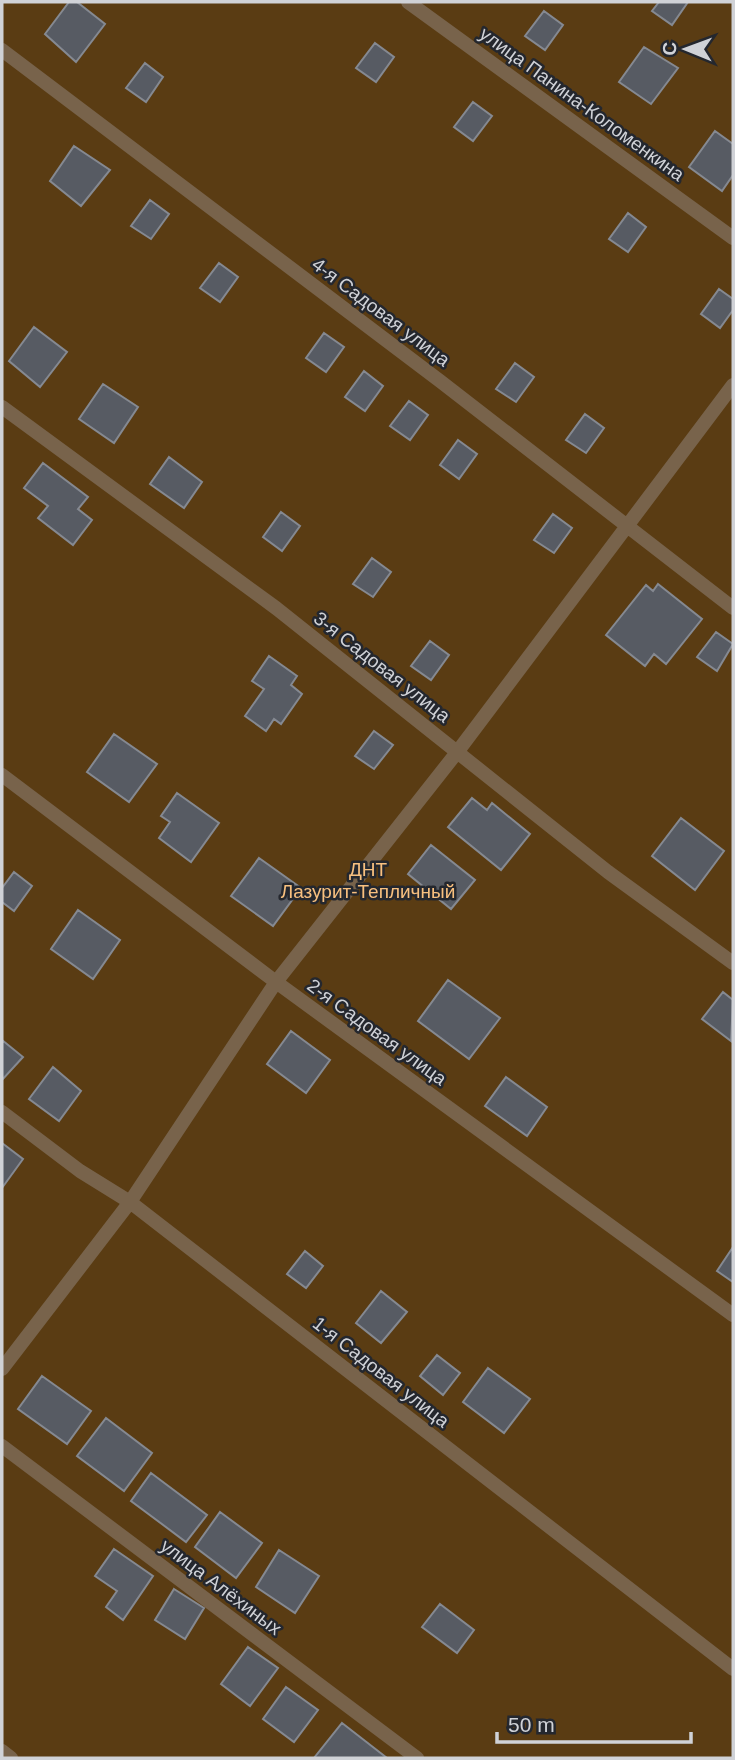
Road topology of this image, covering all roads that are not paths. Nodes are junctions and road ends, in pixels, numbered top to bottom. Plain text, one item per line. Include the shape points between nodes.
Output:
1 (408, 2) edge
2 (2, 50) edge
3 (733, 238) edge
4 (733, 385) edge
5 (2, 407) edge
6 (627, 527) junction
7 (733, 608) edge
8 (458, 751) junction
9 (2, 775) edge
10 (733, 963) edge
11 (276, 982) junction
12 (2, 1112) edge
13 (130, 1202) junction
14 (733, 1315) edge
15 (2, 1369) edge
16 (2, 1446) edge
17 (733, 1669) edge
18 (2, 1751) edge
19 (11, 1758) edge
20 (417, 1758) edge

1 - 3 street, улица Панина-Коломенкина
2 - 6 street, 4-я Садовая улица
4 - 6 street
5 - 8 street, 3-я Садовая улица via 276,608
6 - 7 street, 4-я Садовая улица
6 - 8 street
8 - 10 street, 3-я Садовая улица via 608,872
8 - 11 street
9 - 11 street, 2-я Садовая улица
11 - 13 street
11 - 14 street, 2-я Садовая улица
12 - 13 street, 1-я Садовая улица
13 - 15 street
13 - 17 street, 1-я Садовая улица
16 - 20 street, улица Алёхиных
18 - 19 street

